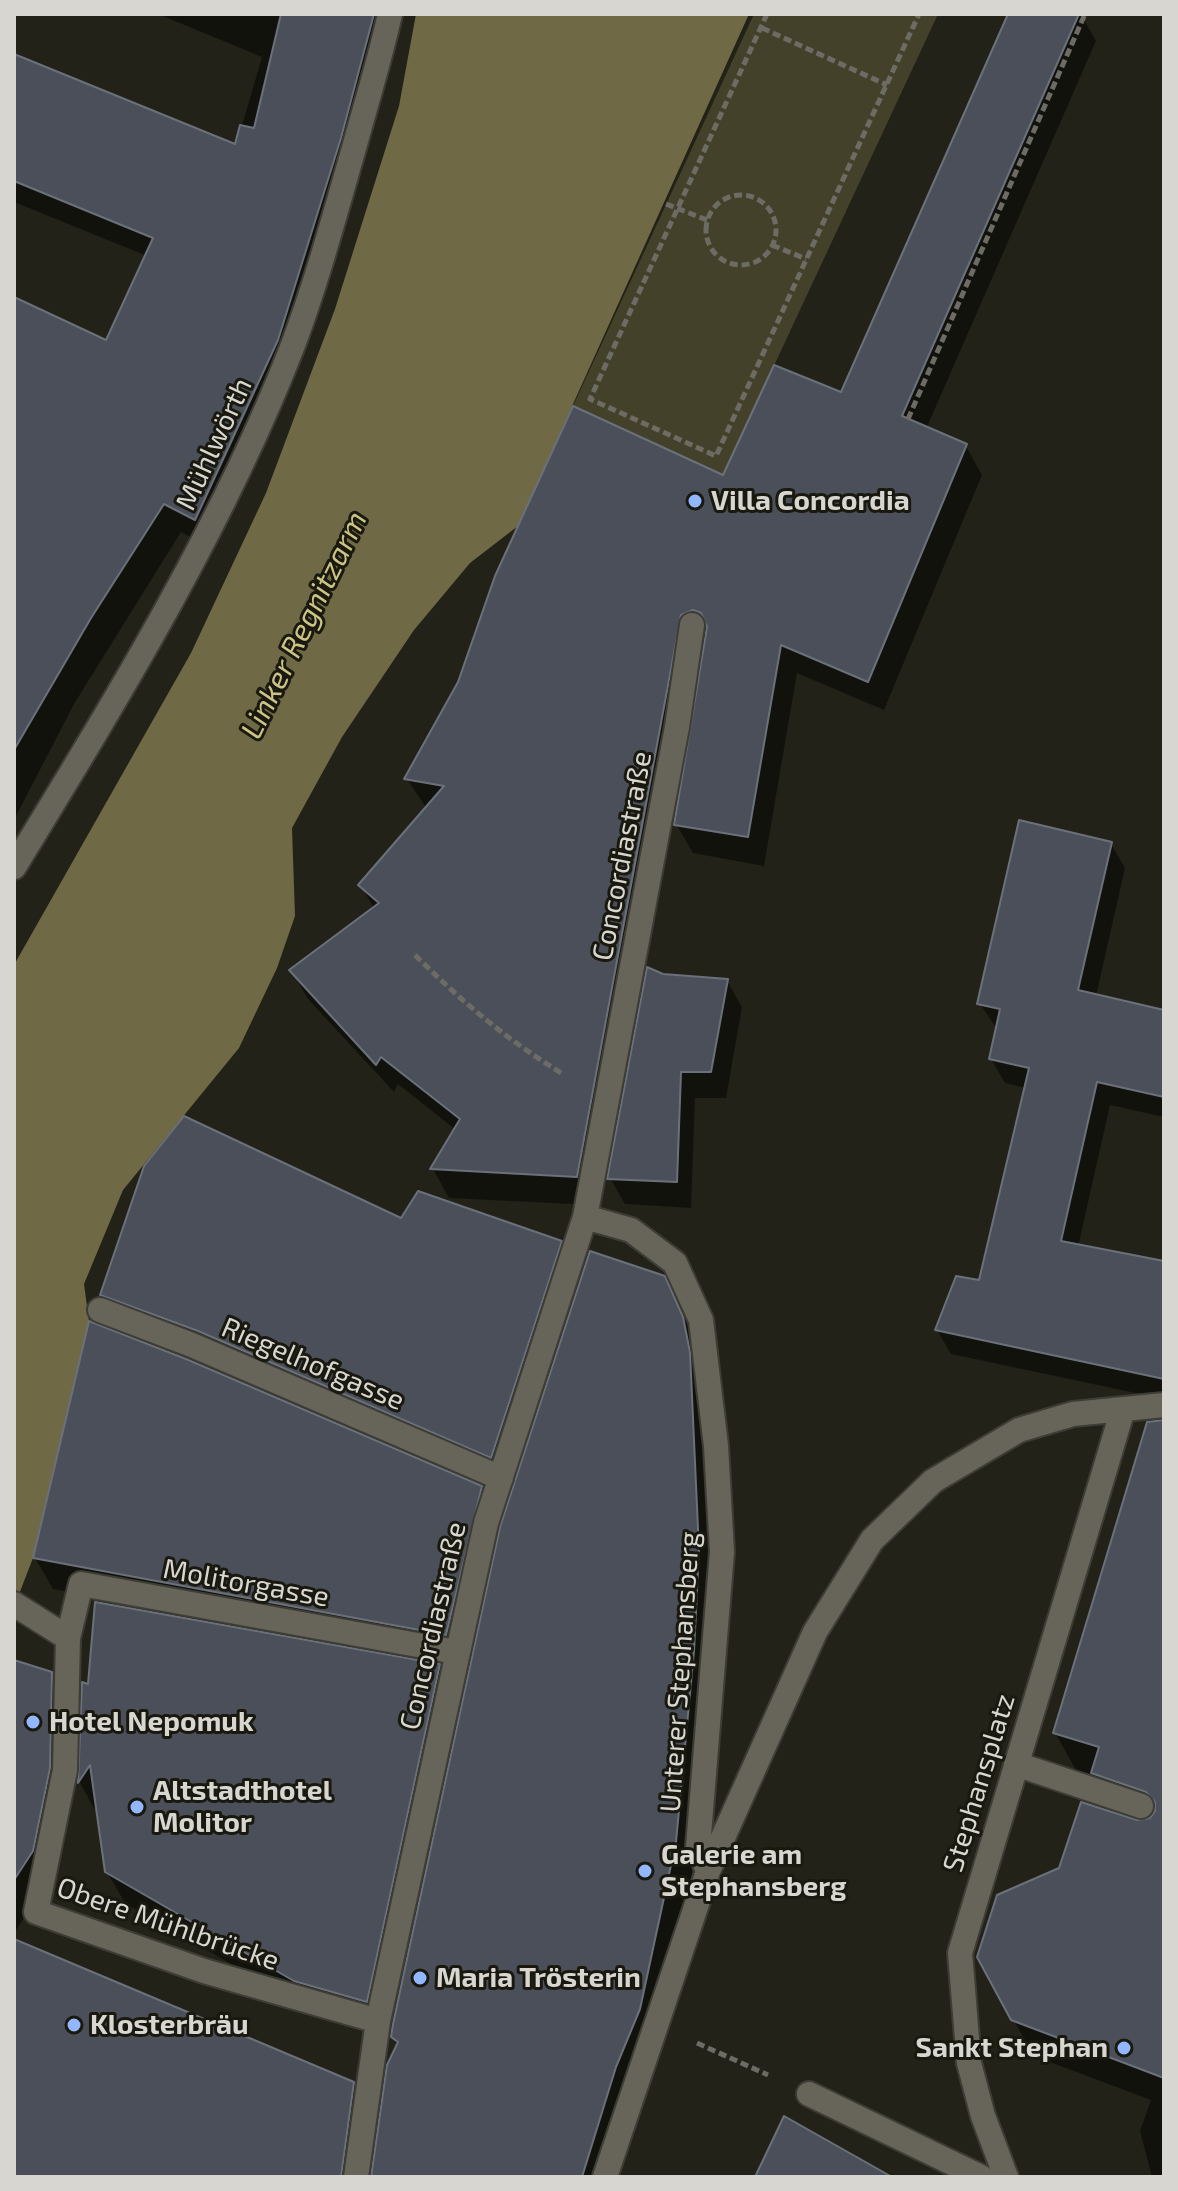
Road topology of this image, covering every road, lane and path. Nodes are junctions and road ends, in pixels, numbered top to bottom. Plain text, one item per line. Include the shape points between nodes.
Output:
1 (390, 14) edge
2 (767, 14) edge
3 (919, 14) edge
4 (1085, 14) edge
5 (762, 28) junction
6 (887, 85) junction
7 (666, 204) dead end
8 (677, 209) junction
9 (707, 220) junction
10 (772, 245) junction
11 (806, 259) junction
12 (908, 419) dead end
13 (692, 625) dead end
14 (14, 867) edge
15 (415, 955) dead end
16 (607, 1097) junction
17 (585, 1217) junction
18 (100, 1310) dead end
19 (1164, 1405) edge
20 (1123, 1409) junction
21 (501, 1478) junction
22 (15, 1604) edge
23 (68, 1638) junction
24 (456, 1652) junction
25 (1016, 1764) junction
26 (1141, 1806) dead end
27 (708, 1871) junction
28 (378, 2021) junction
29 (719, 2053) dead end
30 (740, 2062) dead end
31 (809, 2094) dead end
32 (356, 2177) edge
33 (605, 2177) edge
34 (981, 2177) edge
35 (1006, 2177) edge

1 - 14 street, Mühlwörth via 329,237 292,345 247,449 85,752
2 - 5 path
3 - 6 path
4 - 12 path
5 - 6 path
5 - 8 path
6 - 11 path
7 - 8 path
8 - 9 path
8 - 11 path via 590,399 716,456
9 - 10 path via 708,244 724,261 757,262
9 - 10 path via 720,200 731,195 755,197 776,222
10 - 11 path
13 - 16 street, Concordiastraße
15 - 16 path via 514,1044
16 - 17 street, Concordiastraße
17 - 21 street, Concordiastraße
17 - 27 street, Unterer Stephansberg via 631,1230 675,1263 701,1320 722,1552 698,1847
18 - 21 street, Riegelhofgasse
19 - 20 street
20 - 25 street, Stephansplatz
20 - 27 street via 1073,1414 1019,1430 933,1481 872,1540 815,1632
21 - 24 street, Concordiastraße
22 - 23 street
23 - 24 street, Molitorgasse via 81,1584
23 - 28 street, Obere Mühlbrücke via 65,1770 36,1912 204,1971
24 - 28 street, Concordiastraße
25 - 26 street
25 - 35 street, Stephansplatz via 960,1953 969,2063
27 - 33 street
28 - 32 street, Concordiastraße
29 - 30 path
31 - 34 street

